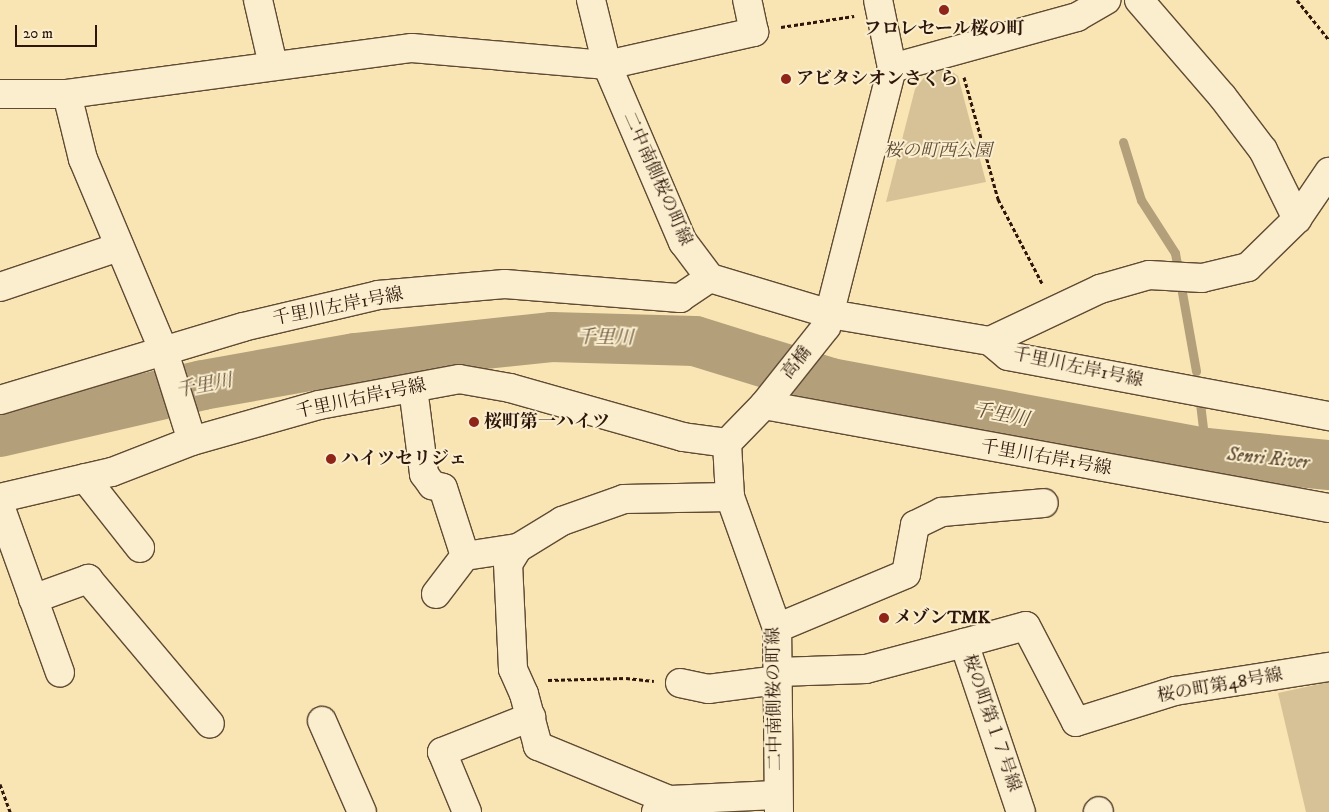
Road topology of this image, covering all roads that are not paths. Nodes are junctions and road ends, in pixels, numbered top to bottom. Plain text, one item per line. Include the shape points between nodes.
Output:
1 (258, 0) edge
2 (591, 0) edge
3 (747, 0) edge
4 (878, 0) edge
5 (1106, 0) edge
6 (1139, 0) edge
7 (1075, 8) edge
8 (273, 64) junction
9 (607, 64) junction
10 (892, 68) junction
11 (0, 94) edge
12 (67, 94) junction
13 (1329, 172) edge
14 (1297, 219) junction
15 (119, 247) junction
16 (710, 278) junction
17 (0, 286) edge
18 (828, 321) junction
19 (990, 341) junction
20 (164, 352) junction
21 (413, 388) junction
22 (0, 400) edge
23 (766, 402) junction
24 (1329, 416) edge
25 (192, 441) junction
26 (727, 443) junction
27 (85, 478) junction
28 (730, 497) junction
29 (0, 498) edge
30 (1044, 503) dead end
31 (0, 506) edge
32 (1329, 508) edge
33 (140, 548) dead end
34 (518, 548) junction
35 (465, 556) junction
36 (436, 594) dead end
37 (33, 599) junction
38 (777, 628) junction
39 (964, 643) junction
40 (1329, 667) edge
41 (60, 673) dead end
42 (778, 676) junction
43 (680, 683) road end
44 (531, 717) junction
45 (322, 721) dead end
46 (210, 724) dead end
47 (778, 804) edge
48 (663, 806) edge
49 (362, 812) edge
50 (466, 812) edge
51 (1022, 812) edge

1 - 8 street
2 - 9 street, 二中南側桜の町線
3 - 9 street via 754,32
4 - 10 street
5 - 7 street
6 - 14 street via 1222,96 1262,150
7 - 10 street via 957,50
8 - 9 street via 412,48
8 - 12 street
9 - 16 street, 二中南側桜の町線 via 682,242
10 - 18 street
11 - 12 street
12 - 15 street via 83,159
13 - 14 street
14 - 19 street via 1248,266 1202,278 1149,275 1100,289
15 - 17 street
15 - 20 street
16 - 18 street
16 - 20 street, 千里川左岸1号線 via 680,298 505,284 378,295 243,327
18 - 19 street, 千里川左岸1号線
18 - 23 street, 高橋
19 - 24 street, 千里川左岸1号線 via 1008,356
20 - 22 street, 千里川左岸1号線
20 - 25 street
21 - 25 street, 千里川右岸1号線 via 319,405
21 - 26 street, 千里川右岸1号線 via 458,379 510,388 683,437
21 - 35 street via 424,474 432,485 443,488
23 - 26 street
23 - 32 street, 千里川右岸1号線
25 - 27 street, 千里川右岸1号線 via 112,472
26 - 28 street, 二中南側桜の町線
27 - 29 street, 千里川右岸1号線
27 - 33 street
28 - 34 street via 624,498 562,521
28 - 38 street, 二中南側桜の町線
30 - 38 street via 942,512 914,525 906,574
31 - 37 street
34 - 35 street
34 - 44 street via 508,564 513,670
35 - 36 street
37 - 41 street
37 - 46 street via 88,579
38 - 42 street, 二中南側桜の町線
39 - 40 street, 桜の町第48号線 via 1026,626 1076,722 1175,691
39 - 42 street, 桜の町第１７号線 via 866,669
39 - 51 street, 桜の町第１７号線
42 - 43 street, 桜の町第１７号線 via 708,689
42 - 47 street, 二中南側桜の町線
44 - 48 street via 538,746
44 - 50 street via 442,752
45 - 49 street
47 - 48 street

